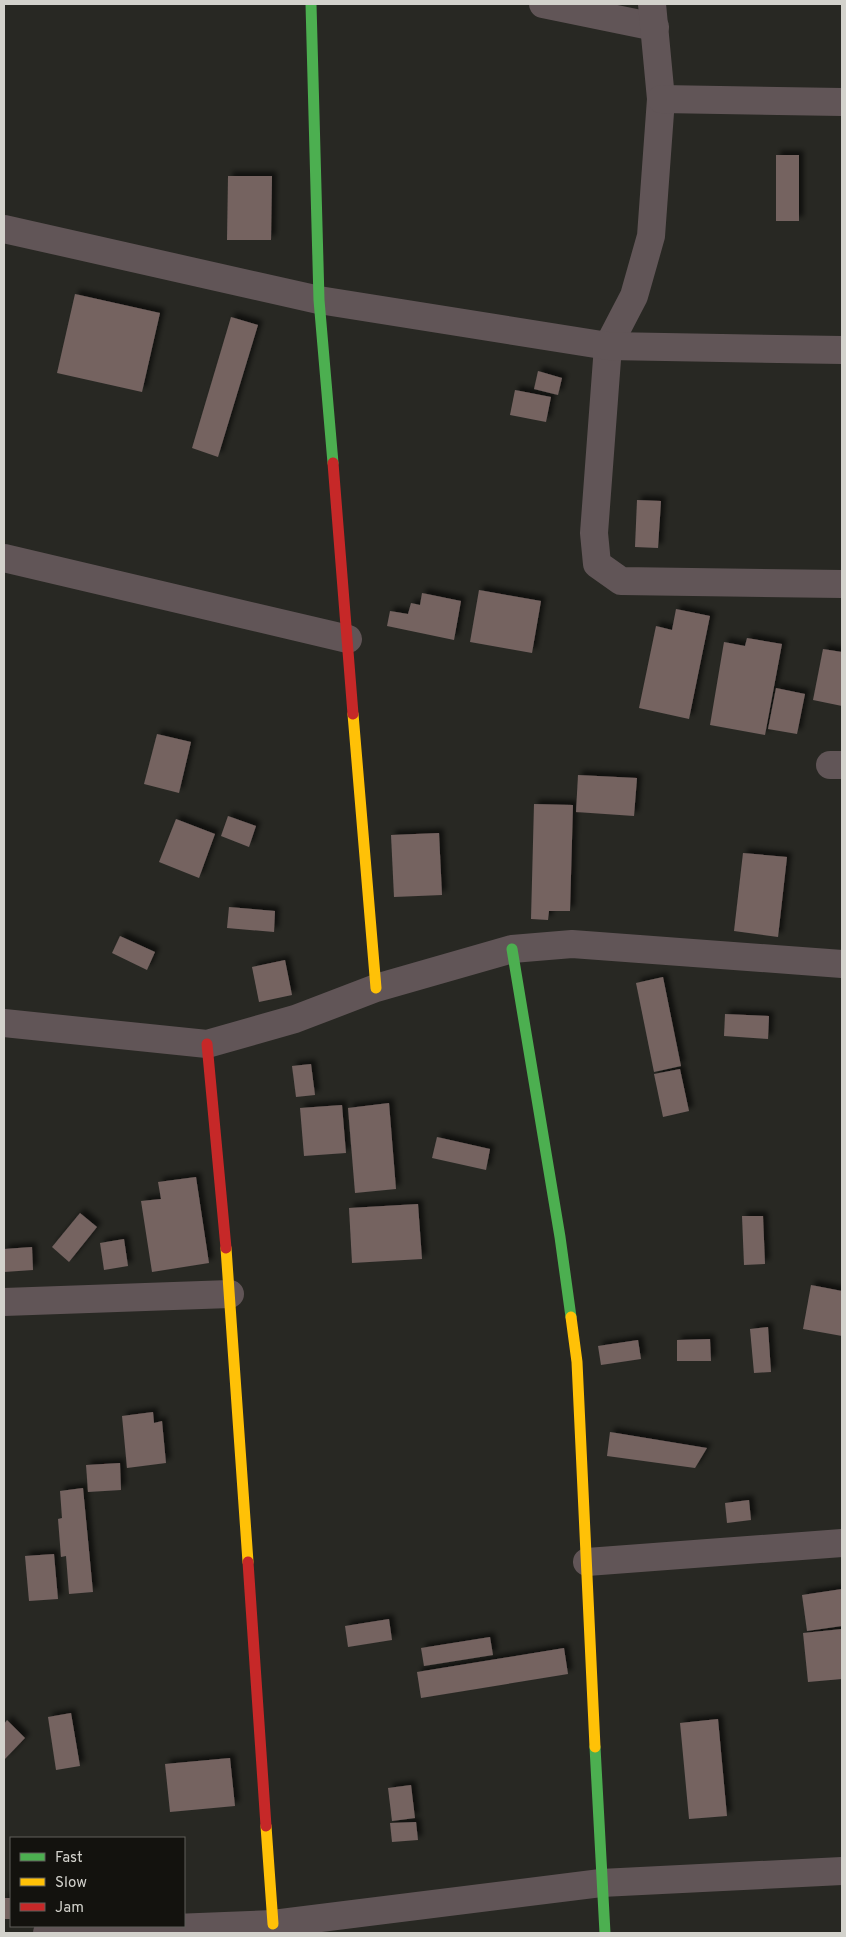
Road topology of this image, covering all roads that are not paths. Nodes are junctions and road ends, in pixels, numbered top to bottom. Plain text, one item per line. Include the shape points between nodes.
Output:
1 (311, 4) edge
2 (543, 4) edge
3 (654, 15) edge
4 (661, 98) junction
5 (842, 102) edge
6 (4, 229) edge
7 (318, 300) junction
8 (608, 346) junction
9 (842, 350) edge
10 (4, 558) edge
11 (842, 584) edge
12 (348, 639) junction
13 (512, 949) junction
14 (842, 964) edge
15 (376, 988) junction
16 (4, 1022) edge
17 (208, 1044) junction
18 (230, 1294) junction
19 (4, 1302) edge
20 (842, 1544) edge
21 (587, 1562) junction
22 (842, 1871) edge
23 (601, 1883) junction
24 (272, 1924) junction
25 (47, 1933) edge
26 (605, 1933) edge

1 - 7 street
2 - 3 street
3 - 4 street
4 - 5 street
4 - 8 street via 651,236 634,296
6 - 7 street
7 - 8 street
7 - 12 street
8 - 9 street
8 - 11 street via 594,533 597,564 621,581
10 - 12 street
12 - 15 street
13 - 14 street via 572,944
13 - 15 street
13 - 21 street via 560,1237 577,1362
15 - 17 street via 295,1019
16 - 17 street
17 - 18 street
18 - 19 street
18 - 24 street
20 - 21 street
21 - 23 street
22 - 23 street
23 - 24 street
23 - 26 street
24 - 25 street

